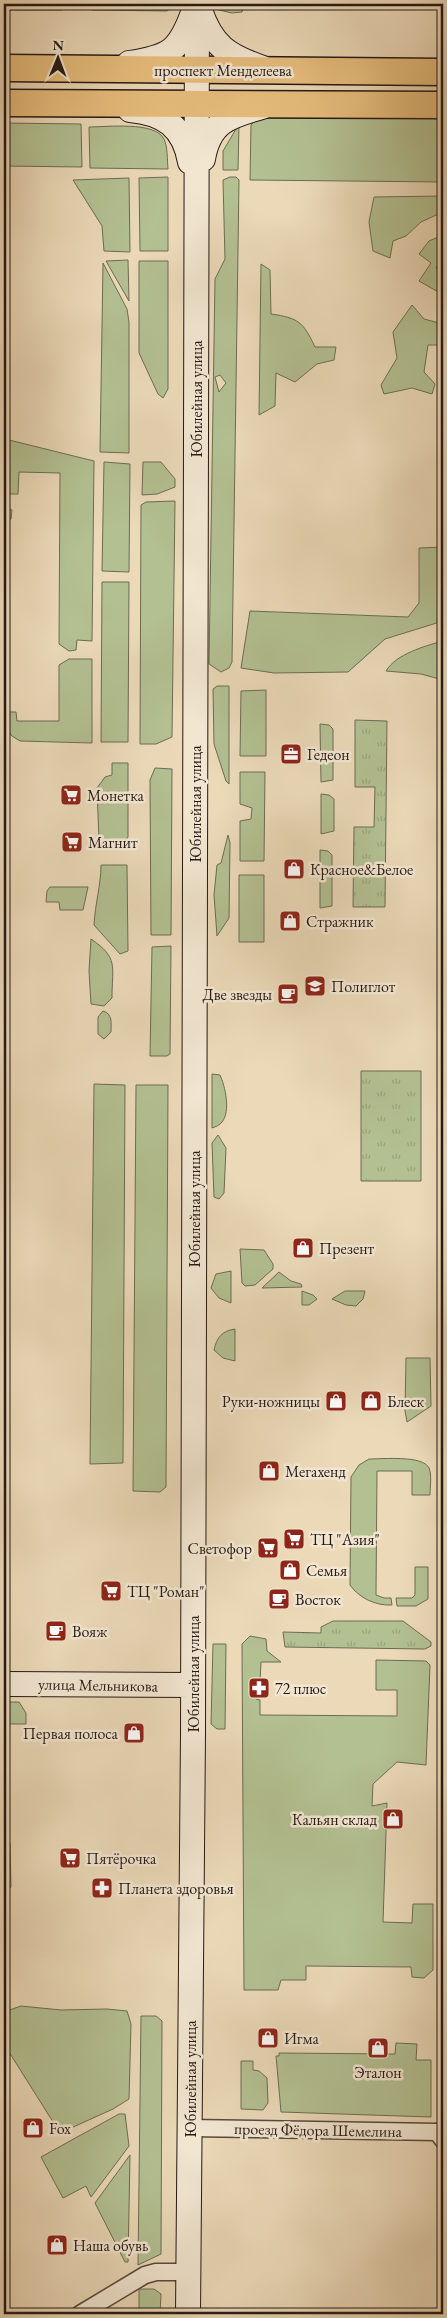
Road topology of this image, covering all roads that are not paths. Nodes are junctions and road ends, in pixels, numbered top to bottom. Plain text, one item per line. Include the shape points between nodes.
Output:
1 (197, 4) edge
2 (4, 68) edge
3 (86, 69) junction
4 (139, 70) junction
5 (197, 70) junction
6 (269, 71) junction
7 (443, 72) edge
8 (4, 103) edge
9 (74, 103) junction
10 (139, 104) junction
11 (197, 104) junction
12 (270, 104) junction
13 (443, 105) edge
14 (197, 198) junction
15 (4, 1684) edge
16 (193, 1685) junction
17 (189, 2128) junction
18 (443, 2140) edge
19 (188, 2272) junction
20 (80, 2314) edge
21 (188, 2314) edge

1 - 3 main road via 179,42 168,54
1 - 5 main road
1 - 6 main road via 218,45 235,59
2 - 3 main road, проспект Менделеева
3 - 4 main road, проспект Менделеева
4 - 5 main road, проспект Менделеева
4 - 10 main road via 157,77 162,87 152,99
5 - 6 main road, проспект Менделеева
5 - 11 main road, Юбилейная улица
6 - 7 main road, проспект Менделеева
8 - 9 main road
9 - 10 main road, проспект Менделеева
9 - 14 main road via 163,117 185,141
10 - 11 main road, проспект Менделеева
11 - 12 main road, проспект Менделеева
11 - 14 main road, Юбилейная улица
12 - 13 main road, проспект Менделеева
12 - 14 main road via 221,122 211,134 205,148
14 - 16 main road, Юбилейная улица
15 - 16 main road, улица Мельникова
16 - 17 main road, Юбилейная улица
17 - 18 street, проезд Фёдора Шемелина via 437,2132
17 - 19 main road, Юбилейная улица
19 - 20 street via 145,2275
19 - 21 main road, Юбилейная улица

